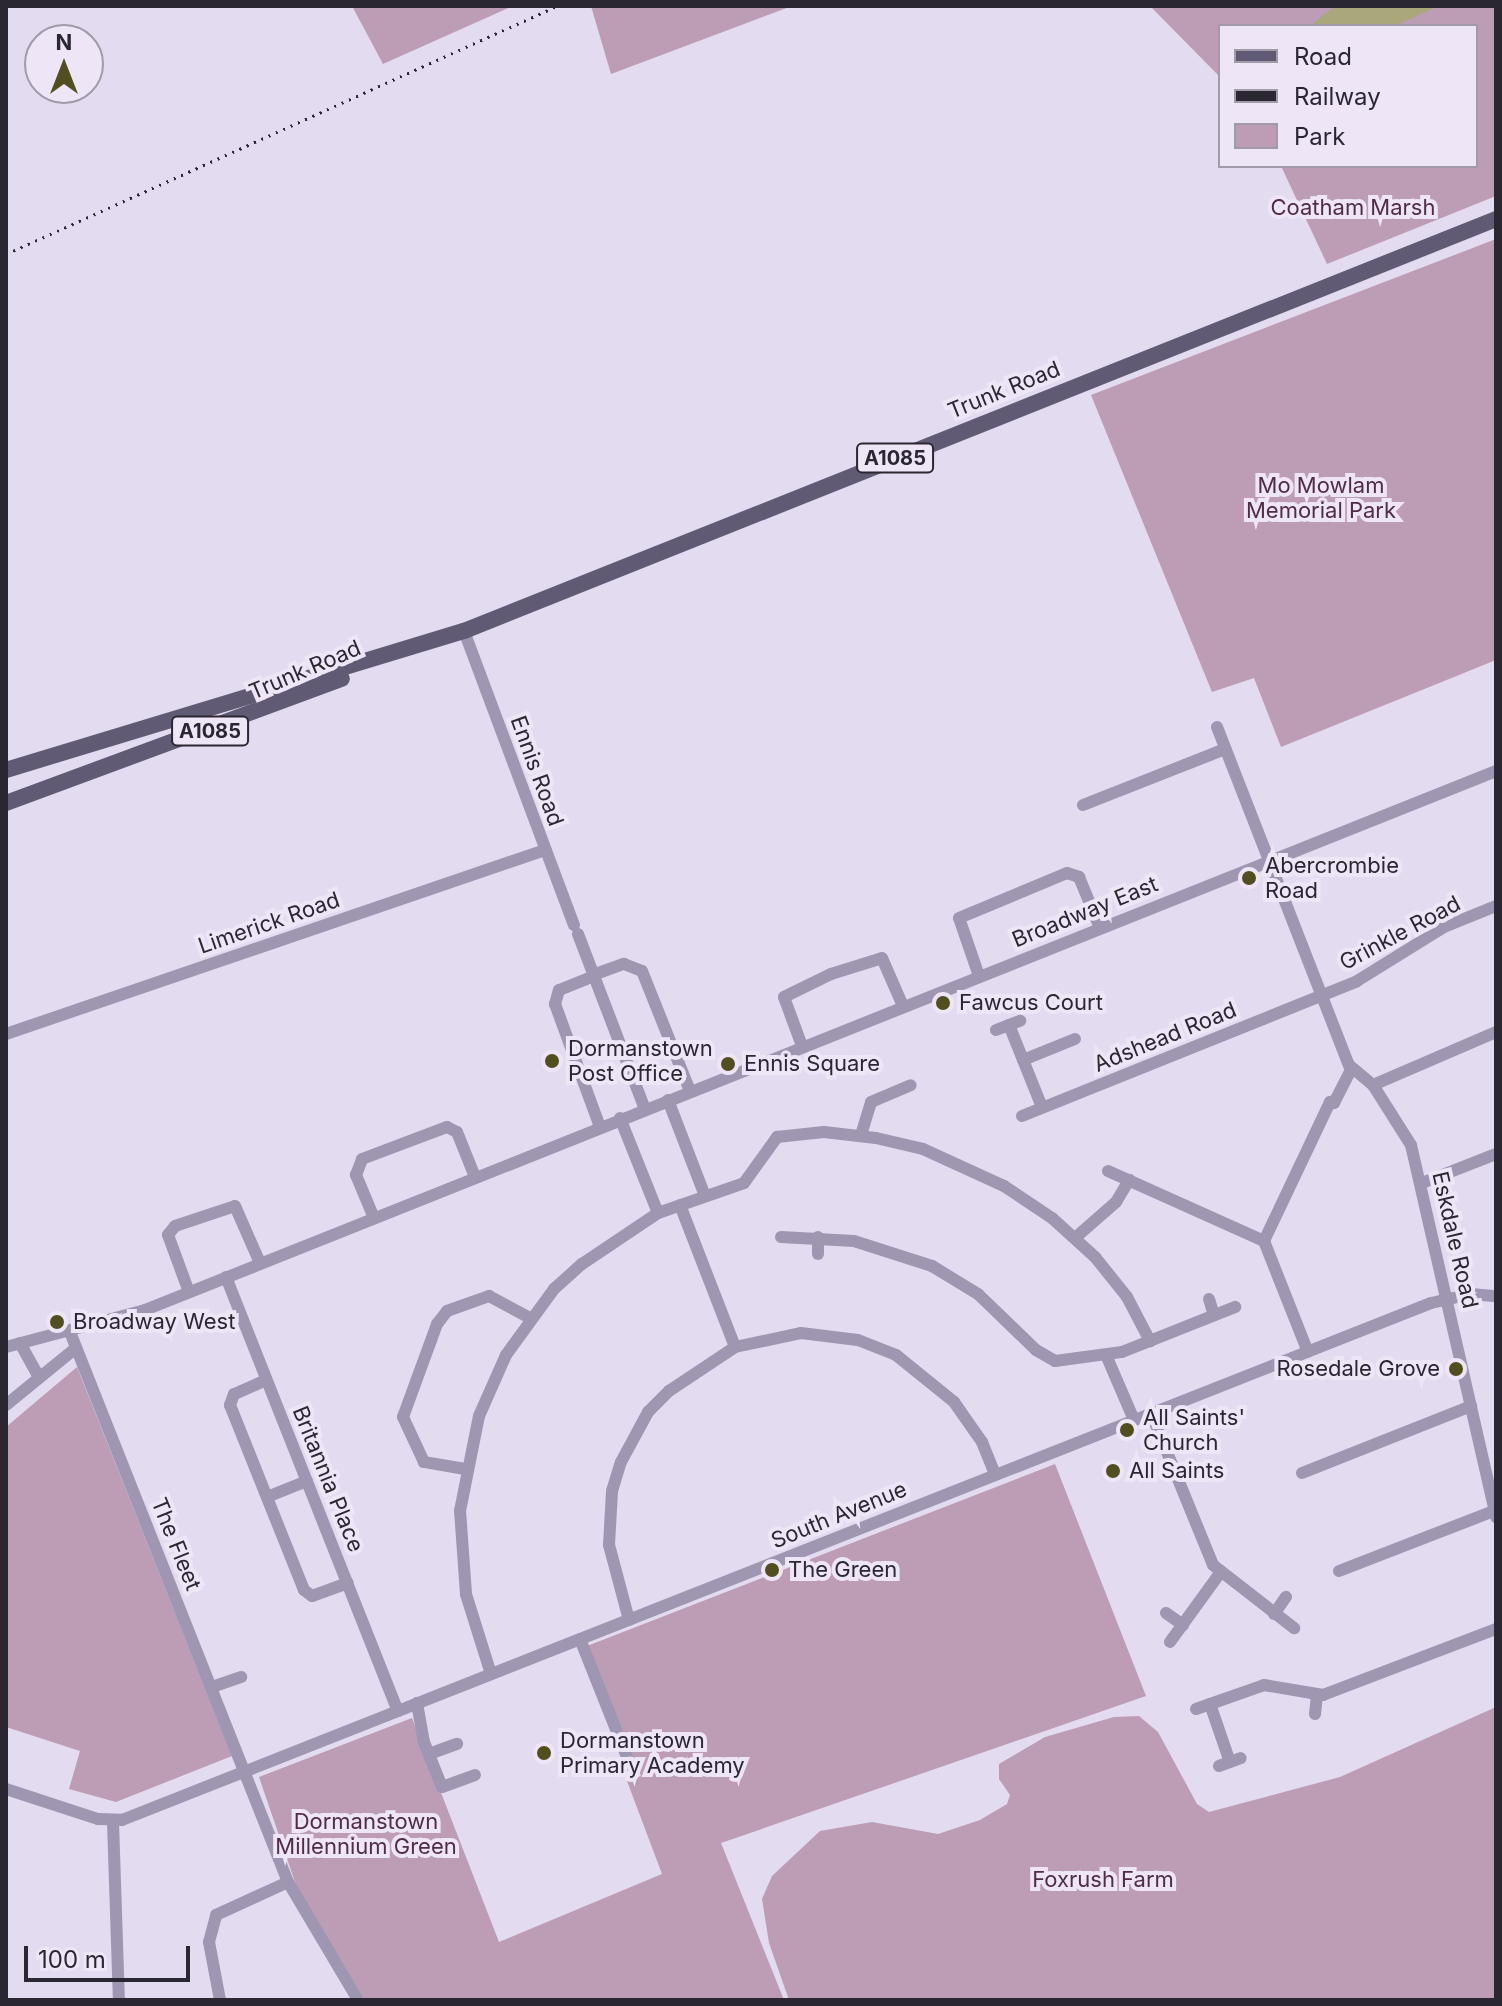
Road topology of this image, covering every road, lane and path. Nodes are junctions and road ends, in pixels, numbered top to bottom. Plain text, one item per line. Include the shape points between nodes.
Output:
1 (1496, 219) edge
2 (464, 631) junction
3 (395, 656) junction
4 (1217, 727) dead end
5 (1225, 749) junction
6 (6, 770) edge
7 (1496, 771) edge
8 (6, 803) edge
9 (1083, 805) dead end
10 (545, 850) junction
11 (1269, 861) junction
12 (1496, 906) edge
13 (1100, 928) junction
14 (594, 976) junction
15 (979, 976) junction
16 (1322, 995) junction
17 (903, 1006) junction
18 (1008, 1026) dead end
19 (1496, 1032) edge
20 (6, 1034) edge
21 (1075, 1039) dead end
22 (802, 1046) junction
23 (1023, 1060) junction
24 (1351, 1069) junction
25 (911, 1085) dead end
26 (1373, 1085) junction
27 (690, 1091) junction
28 (668, 1100) junction
29 (1042, 1107) junction
30 (645, 1109) junction
31 (1022, 1116) dead end
32 (620, 1118) junction
33 (600, 1127) junction
34 (861, 1135) junction
35 (1496, 1154) edge
36 (1108, 1171) dead end
37 (475, 1177) junction
38 (1129, 1180) junction
39 (1422, 1183) junction
40 (705, 1196) junction
41 (680, 1205) junction
42 (658, 1213) junction
43 (374, 1218) junction
44 (781, 1237) dead end
45 (818, 1237) junction
46 (1075, 1238) junction
47 (1264, 1241) junction
48 (818, 1254) dead end
49 (260, 1263) junction
50 (226, 1277) junction
51 (189, 1292) junction
52 (1496, 1296) edge
53 (1209, 1299) dead end
54 (1448, 1300) junction
55 (1235, 1307) dead end
56 (1214, 1315) junction
57 (530, 1318) junction
58 (70, 1332) junction
59 (1150, 1341) junction
60 (20, 1343) junction
61 (6, 1347) edge
62 (735, 1347) junction
63 (76, 1348) junction
64 (1308, 1352) junction
65 (1106, 1355) junction
66 (38, 1376) junction
67 (266, 1380) junction
68 (6, 1405) edge
69 (1471, 1406) junction
70 (1151, 1413) junction
71 (1134, 1420) junction
72 (465, 1469) junction
73 (1302, 1473) dead end
74 (995, 1475) junction
75 (307, 1481) junction
76 (267, 1497) junction
77 (1496, 1513) edge
78 (1339, 1571) dead end
79 (1220, 1573) junction
80 (348, 1583) junction
81 (1286, 1597) dead end
82 (1166, 1613) dead end
83 (1274, 1614) junction
84 (629, 1620) junction
85 (1183, 1625) junction
86 (1294, 1628) dead end
87 (1496, 1629) edge
88 (580, 1639) junction
89 (1170, 1642) dead end
90 (491, 1674) junction
91 (241, 1677) dead end
92 (212, 1687) junction
93 (1317, 1695) junction
94 (417, 1703) junction
95 (1210, 1704) junction
96 (1196, 1709) dead end
97 (398, 1711) junction
98 (1315, 1714) dead end
99 (457, 1744) dead end
100 (429, 1754) junction
101 (1230, 1762) dead end
102 (245, 1771) junction
103 (633, 1772) dead end
104 (475, 1775) dead end
105 (6, 1789) edge
106 (113, 1822) junction
107 (288, 1882) junction
108 (119, 2000) edge
109 (220, 2000) edge
110 (358, 2000) edge

1 - 2 main road, Trunk Road / A1085
2 - 3 main road, Trunk Road / A1085
2 - 10 street, Ennis Road
3 - 6 main road, Trunk Road / A1085
3 - 8 main road, Trunk Road / A1085 via 291,702
4 - 5 street
5 - 9 street
5 - 11 street
7 - 11 street, Broadway East
10 - 14 street, Ennis Road
10 - 20 street, Limerick Road
11 - 13 street, Broadway East
11 - 16 street
12 - 16 street, Grinkle Road via 1444,927 1357,981
13 - 15 street, Broadway East
13 - 15 street via 1079,877 1067,873 1054,878 959,918
14 - 27 street via 624,964 642,971
14 - 30 street, Ennis Road
14 - 33 street via 559,990 555,1004
15 - 17 street, Broadway East
16 - 24 street
16 - 29 street, Adshead Road
17 - 22 street, Broadway East
17 - 22 street via 885,960 878,957 817,979 784,997
18 - 23 street
19 - 26 street
21 - 23 street
22 - 27 street, Broadway East
23 - 29 street
24 - 26 street, Eskdale Road
24 - 47 street
25 - 34 street via 871,1102
26 - 39 street, Eskdale Road via 1405,1133
27 - 28 street
28 - 30 street
28 - 40 street
29 - 31 street, Adshead Road
30 - 32 street
32 - 33 street
32 - 42 street
33 - 37 street
34 - 40 street via 785,1133 765,1147 744,1183
34 - 46 street via 967,1166 1030,1202
35 - 39 street
36 - 38 street
37 - 43 street
37 - 43 street via 457,1132 447,1127 376,1153 362,1159 356,1175
38 - 46 street via 1116,1202
38 - 47 street
39 - 54 street, Eskdale Road
40 - 41 street
41 - 42 street
41 - 62 street
42 - 57 street via 582,1264
43 - 49 street
44 - 45 street
45 - 48 street
45 - 65 street via 887,1249 948,1274 999,1311 1044,1357 1065,1362
46 - 59 street via 1114,1279
47 - 64 street
49 - 50 street
49 - 51 street via 235,1206 175,1226 168,1235
50 - 51 street
50 - 67 street, Britannia Place
51 - 58 street
52 - 54 street, South Avenue
53 - 56 street
54 - 64 street, South Avenue
54 - 69 street, Eskdale Road
55 - 56 street
56 - 59 street
57 - 72 street via 488,1391
57 - 72 street via 489,1296 447,1311 437,1324 403,1417 424,1462
58 - 60 street
58 - 63 street, The Fleet
59 - 65 street
60 - 61 street
60 - 66 street
62 - 74 street via 801,1333 858,1340 896,1355 928,1376 965,1414
62 - 84 street via 669,1391 648,1412 621,1462 612,1491 609,1545
63 - 66 street
63 - 92 street, The Fleet
64 - 70 street, South Avenue
65 - 71 street
66 - 68 street
67 - 75 street, Britannia Place
67 - 76 street via 234,1394 230,1401
69 - 73 street
69 - 77 street, Eskdale Road
70 - 71 street, South Avenue
70 - 79 street via 1203,1547
71 - 74 street, South Avenue
72 - 90 street via 460,1555 469,1607
74 - 84 street, South Avenue
75 - 76 street
75 - 80 street, Britannia Place
76 - 80 street via 308,1594
77 - 78 street
79 - 83 street
79 - 85 street
80 - 97 street, Britannia Place
81 - 83 street
82 - 85 street
83 - 86 street
84 - 88 street, South Avenue
85 - 89 street
87 - 93 street
88 - 90 street, South Avenue
88 - 103 street
90 - 94 street, South Avenue
91 - 92 street
92 - 102 street, The Fleet
93 - 95 street via 1264,1685
93 - 98 street
94 - 97 street, South Avenue
94 - 100 street
95 - 96 street
95 - 101 street
97 - 102 street, South Avenue
99 - 100 street
100 - 104 street via 442,1787
102 - 106 street, South Avenue
102 - 107 street, The Fleet
105 - 106 street
106 - 108 street
107 - 109 street via 216,1915 209,1942
107 - 110 street, The Fleet

